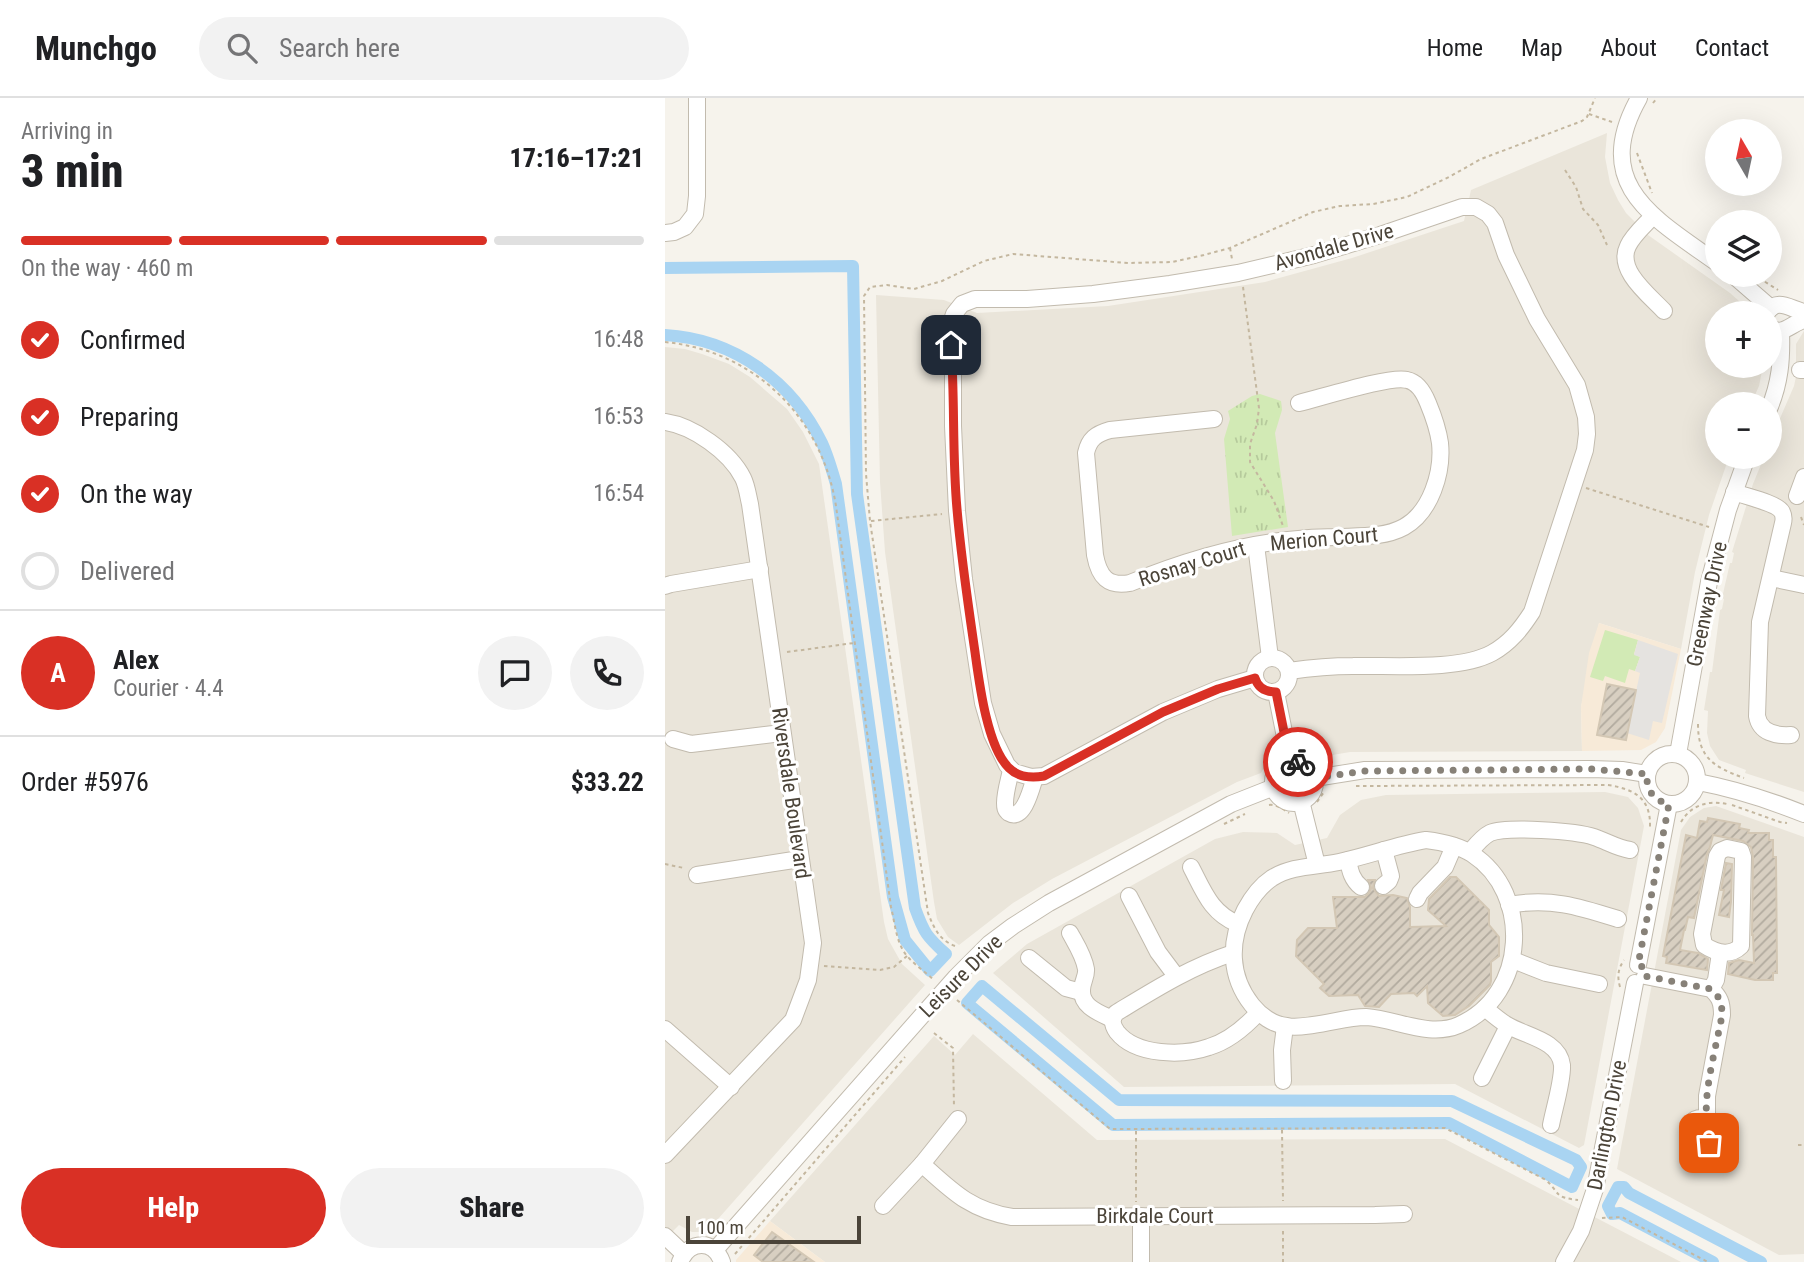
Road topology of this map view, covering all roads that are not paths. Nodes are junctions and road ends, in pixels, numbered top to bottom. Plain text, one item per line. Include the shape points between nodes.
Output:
1 (697, 98) edge
2 (1645, 101) edge
3 (1654, 208) junction
4 (665, 233) edge
5 (1705, 253) edge
6 (1745, 287) edge
7 (1760, 301) edge
8 (1797, 310) edge
9 (1664, 311) dead end
10 (1787, 326) edge
11 (1776, 392) edge
12 (1299, 403) dead end
13 (1214, 419) dead end
14 (665, 422) edge
15 (1743, 469) edge
16 (1804, 477) edge
17 (1734, 492) junction
18 (1797, 496) dead end
19 (1256, 545) junction
20 (760, 569) junction
21 (1770, 578) junction
22 (665, 586) edge
23 (1804, 586) edge
24 (1271, 658) junction
25 (1289, 671) junction
26 (1255, 678) junction
27 (1276, 692) junction
28 (782, 733) junction
29 (1791, 735) dead end
30 (673, 739) dead end
31 (1678, 754) junction
32 (1290, 762) junction
33 (1011, 770) junction
34 (1647, 774) junction
35 (1035, 777) junction
36 (1314, 778) junction
37 (1698, 782) junction
38 (1274, 787) junction
39 (1669, 804) junction
40 (1308, 805) junction
41 (1798, 818) edge
42 (1454, 846) junction
43 (1384, 850) junction
44 (1630, 850) dead end
45 (1470, 852) junction
46 (800, 859) junction
47 (1348, 860) junction
48 (1317, 865) junction
49 (1191, 867) dead end
50 (697, 875) road end
51 (1383, 886) dead end
52 (1361, 887) dead end
53 (1129, 896) dead end
54 (1417, 899) dead end
55 (1509, 905) junction
56 (1618, 919) dead end
57 (1238, 924) junction
58 (1070, 933) dead end
59 (1233, 953) junction
60 (1720, 953) junction
61 (1029, 958) dead end
62 (1513, 960) junction
63 (1633, 974) junction
64 (1176, 976) junction
65 (1599, 984) dead end
66 (1711, 989) junction
67 (1081, 992) junction
68 (1485, 1008) junction
69 (1258, 1013) junction
70 (1112, 1018) junction
71 (1285, 1026) junction
72 (1508, 1026) junction
73 (665, 1029) edge
74 (1482, 1078) dead end
75 (1283, 1081) dead end
76 (731, 1087) junction
77 (958, 1119) road end
78 (1707, 1120) dead end
79 (1551, 1125) dead end
80 (665, 1155) edge
81 (922, 1164) junction
82 (883, 1206) dead end
83 (1404, 1214) dead end
84 (1138, 1216) junction
85 (665, 1236) edge
86 (723, 1257) edge
87 (682, 1258) edge
88 (1141, 1262) edge
89 (1565, 1262) edge

1 - 4 street via 695,214 685,227
2 - 3 street via 1625,125 1621,155 1637,199
3 - 5 street
3 - 9 street via 1628,245 1626,262 1629,273
6 - 7 street
8 - 10 street
10 - 11 street
12 - 19 street, Merion Court via 1391,380 1415,383 1430,408 1440,443 1430,499 1405,527 1387,534
13 - 19 street, Rosnay Court via 1110,430 1092,438 1086,453 1096,564 1104,578 1120,585 1195,559
14 - 20 street, Riversdale Boulevard via 702,435 726,455 743,478
15 - 17 street, Greenway Drive
16 - 18 street
17 - 21 street via 1782,511
17 - 31 street, Greenway Drive via 1709,582
19 - 24 street
20 - 22 street
20 - 28 street, Riversdale Boulevard
21 - 23 street
21 - 29 street via 1759,629 1758,719 1769,732
24 - 25 street via 1280,660
24 - 26 street via 1258,664
25 - 27 street via 1288,682
25 - 33 street, Avondale Drive via 1469,662 1507,644 1532,612 1575,484 1586,442 1586,417 1569,371 1537,319 1495,223 1476,207 1462,207 1314,255 1238,272 1093,294 975,299 962,304 950,326 957,513 983,703 999,752
26 - 27 street via 1260,688
26 - 35 street via 1181,704
27 - 32 street
28 - 30 street via 691,744
28 - 46 street, Riversdale Boulevard
31 - 34 street via 1658,757
31 - 37 street via 1693,765
32 - 36 street via 1308,766
32 - 38 street via 1276,771
33 - 35 street
33 - 35 street via 1005,807 1011,814 1022,811
34 - 36 street via 1591,769 1378,770
34 - 39 street via 1651,794
36 - 40 street
37 - 39 street via 1688,799
37 - 41 street via 1770,801
38 - 40 street via 1287,802
38 - 86 street, Leisure Drive via 1231,804 1049,903 989,944 956,977
39 - 63 street, Darlington Drive
40 - 48 street
42 - 43 street via 1426,840
42 - 45 street
42 - 54 street via 1445,867
43 - 47 street
43 - 51 street via 1391,876
44 - 45 street via 1593,836 1526,830 1488,834
45 - 55 street via 1491,872
46 - 50 street
46 - 76 street, Riversdale Boulevard via 813,943 808,979 793,1020
47 - 48 street
47 - 52 street via 1350,874
48 - 57 street via 1290,869 1272,878 1256,892
49 - 57 street via 1215,910
53 - 64 street
55 - 56 street via 1555,902
55 - 62 street
57 - 59 street
58 - 67 street via 1085,964
59 - 64 street
59 - 69 street via 1240,985
60 - 60 street via 1704,945 1702,934 1717,856 1727,848 1741,851 1743,857 1741,946
60 - 66 street
61 - 67 street via 1066,988
62 - 65 street via 1546,973
62 - 68 street via 1497,995
63 - 66 street
63 - 89 street, Darlington Drive via 1590,1209
64 - 70 street
66 - 78 street via 1722,1004 1722,1015
67 - 70 street via 1092,1009
68 - 71 street via 1456,1026 1438,1030 1363,1017
68 - 72 street
69 - 70 street via 1221,1042 1170,1052 1129,1044 1113,1026
69 - 71 street
71 - 75 street
72 - 74 street
72 - 79 street via 1549,1045 1559,1056 1561,1074
73 - 76 street
76 - 80 street, Riversdale Boulevard
77 - 81 street
81 - 82 street
81 - 84 street, Birkdale Court via 972,1205 994,1214
83 - 84 street, Birkdale Court
84 - 88 street
85 - 87 street
86 - 87 street via 702,1245 689,1249

